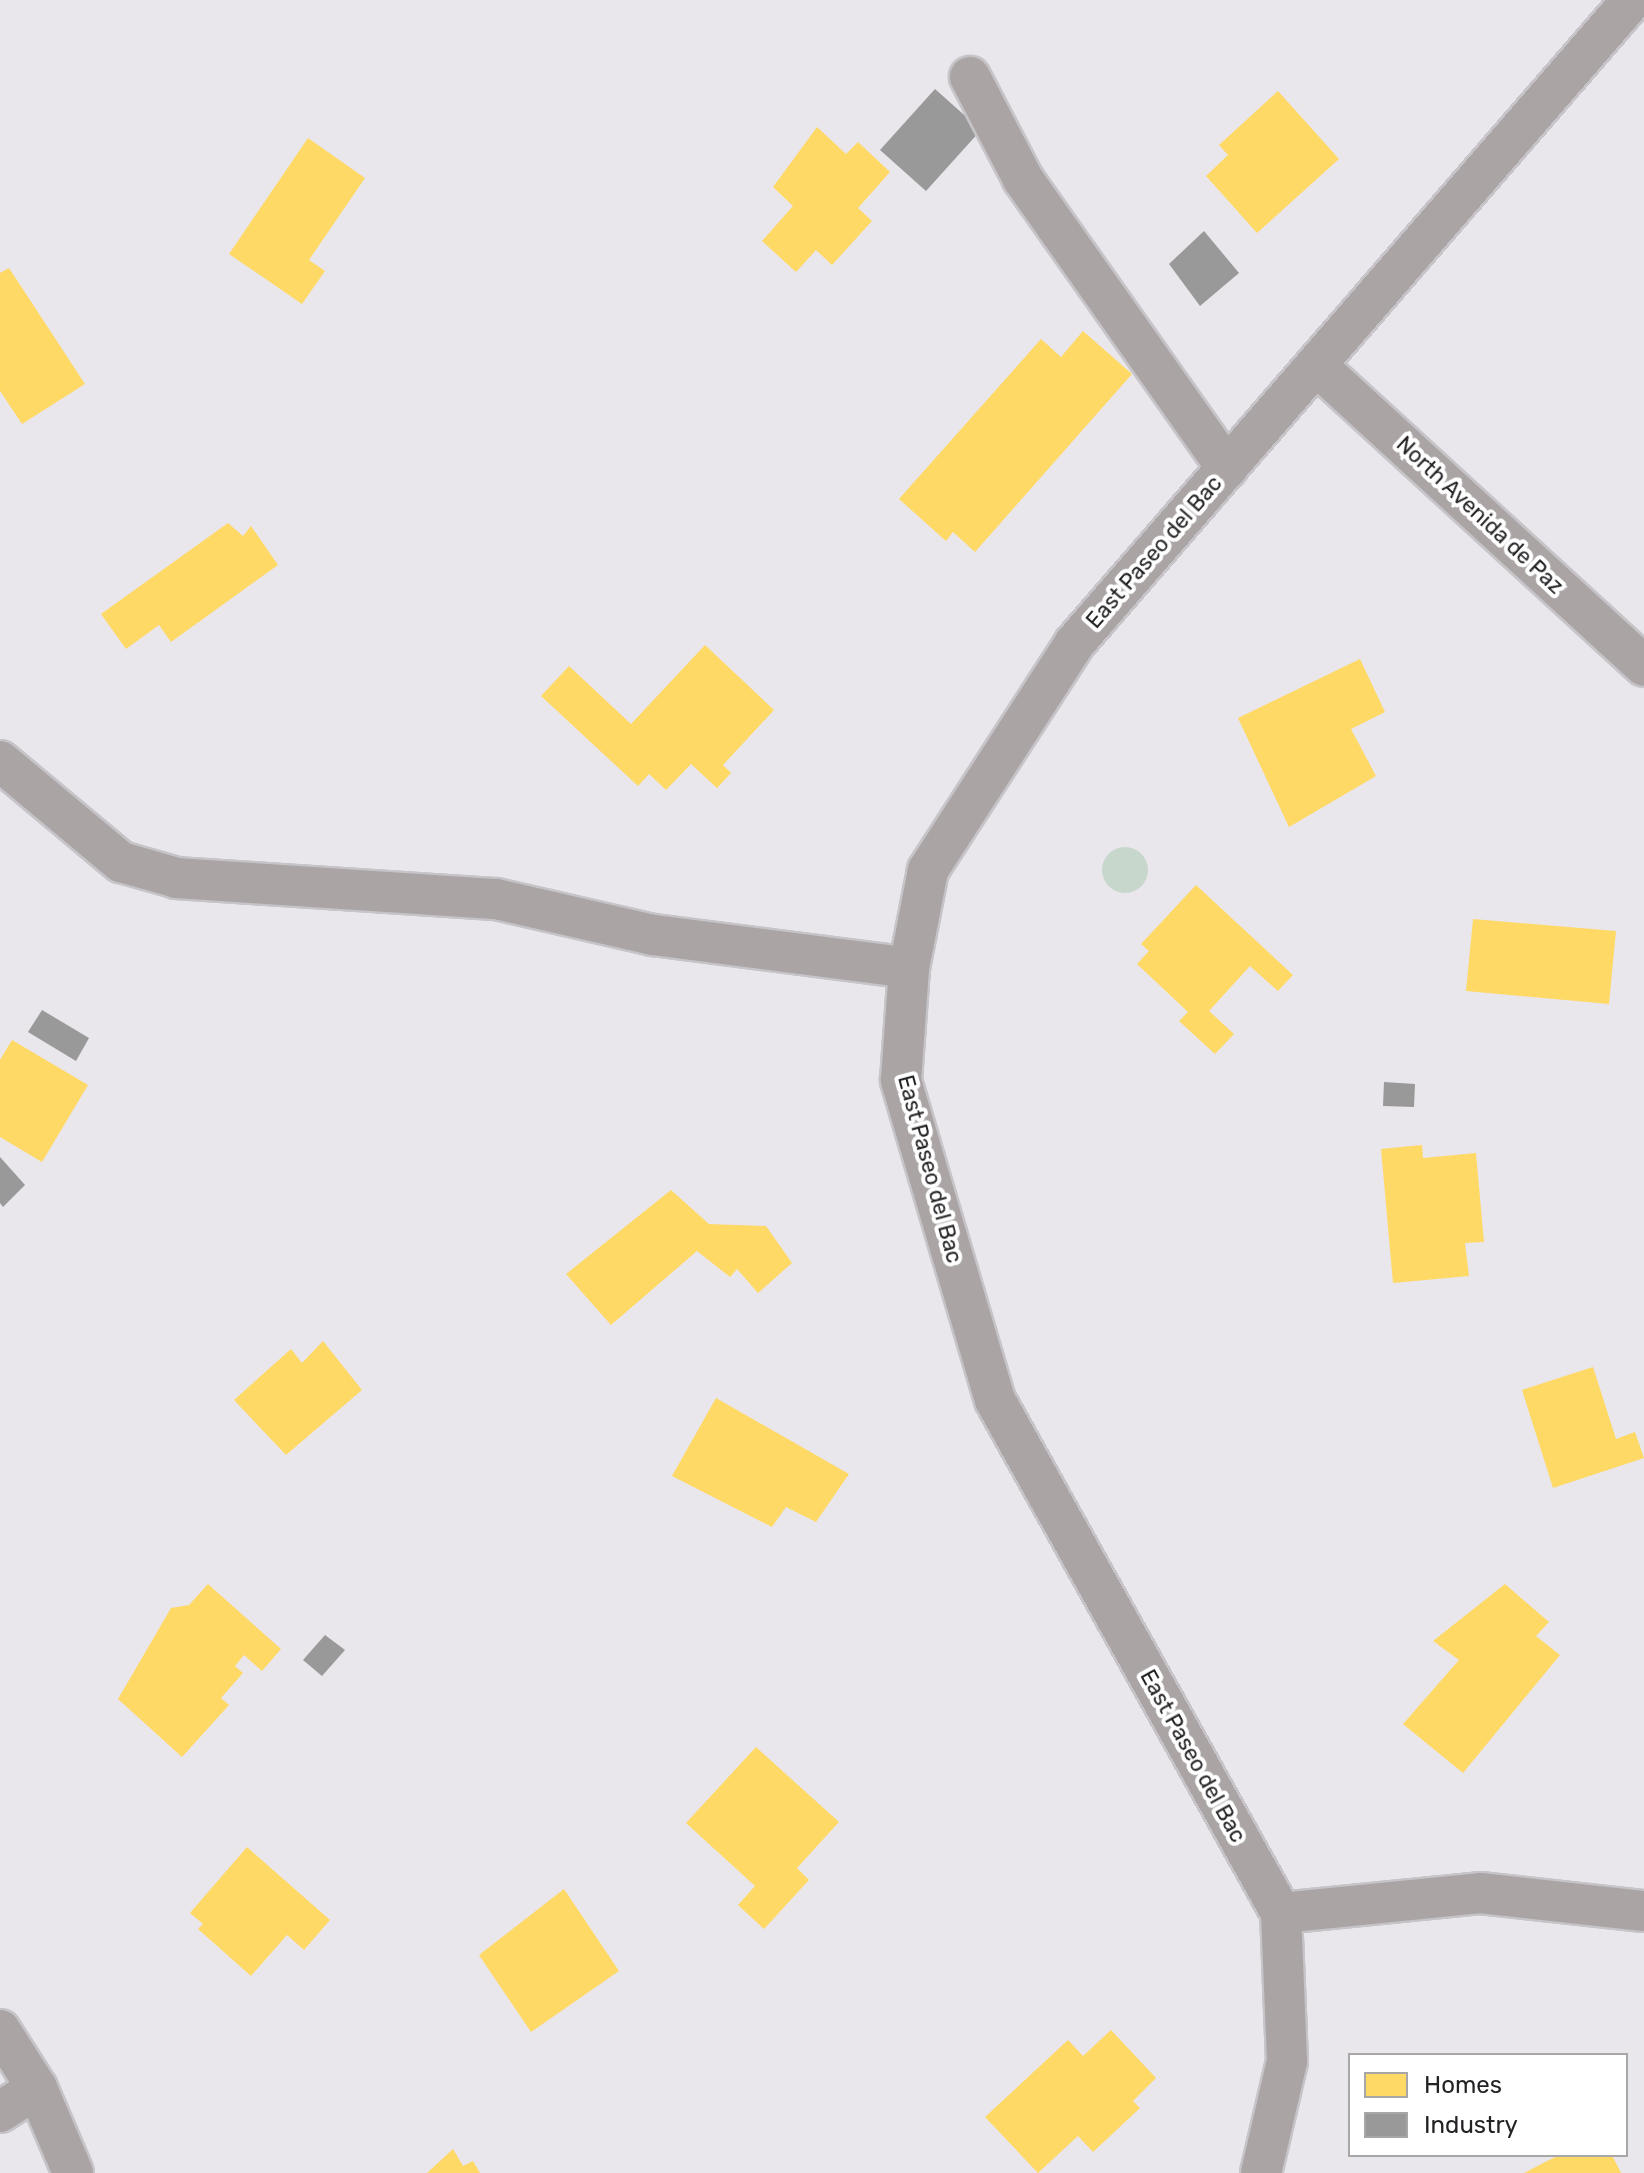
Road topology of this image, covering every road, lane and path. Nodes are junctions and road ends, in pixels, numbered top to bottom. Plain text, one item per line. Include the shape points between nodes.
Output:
1 (1632, 0) edge
2 (970, 77) dead end
3 (1316, 365) junction
4 (1227, 468) junction
5 (1644, 666) edge
6 (0, 761) edge
7 (909, 968) junction
8 (1644, 1911) edge
9 (1281, 1913) junction
10 (0, 2030) edge
11 (37, 2088) junction
12 (0, 2112) edge
13 (73, 2173) edge
14 (1261, 2173) edge

1 - 3 street, East Paseo del Bac
2 - 4 street via 1023,179
3 - 4 street, East Paseo del Bac
3 - 5 street, North Avenida de Paz
4 - 7 street, East Paseo del Bac via 1074,644 928,870
6 - 7 street via 121,862 177,878 496,899 653,935
7 - 9 street, East Paseo del Bac via 901,1080 995,1400
8 - 9 street via 1480,1893
9 - 14 street, East Paseo del Bac via 1287,2061
10 - 11 street
11 - 12 street
11 - 13 street

